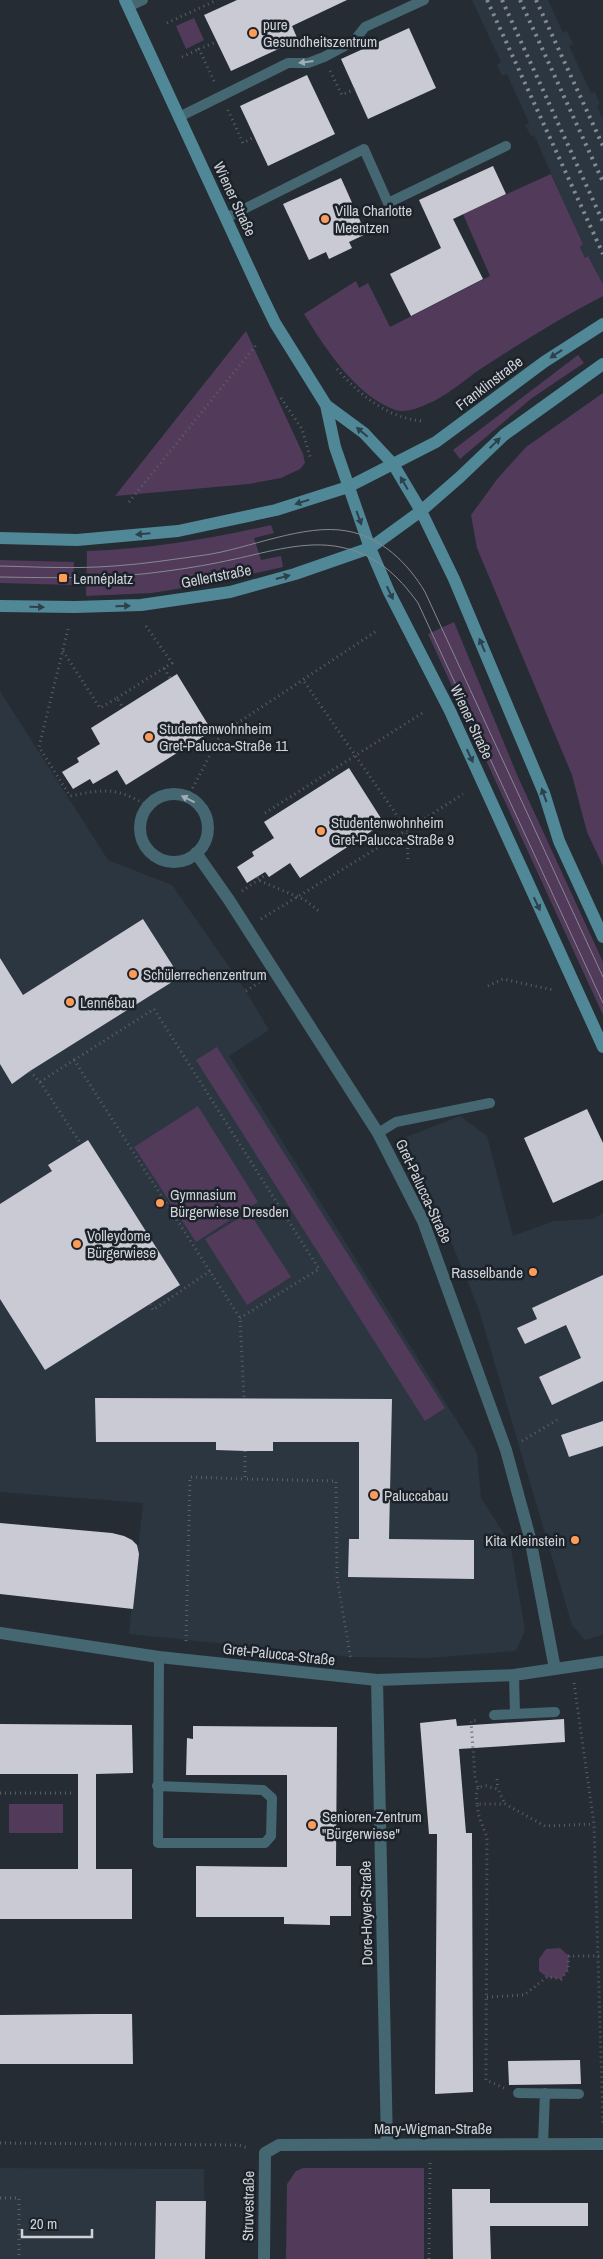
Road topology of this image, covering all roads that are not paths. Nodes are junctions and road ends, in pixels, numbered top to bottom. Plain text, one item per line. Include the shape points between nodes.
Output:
1 (143, 0) edge
2 (424, 0) edge
3 (127, 3) edge
4 (179, 117) junction
5 (506, 146) dead end
6 (226, 218) junction
7 (603, 324) edge
8 (603, 364) edge
9 (326, 405) junction
10 (393, 464) junction
11 (348, 487) junction
12 (421, 511) junction
13 (0, 538) edge
14 (370, 548) junction
15 (0, 606) edge
16 (196, 853) junction
17 (603, 937) edge
18 (603, 1047) edge
19 (490, 1103) dead end
20 (378, 1133) junction
21 (0, 1633) edge
22 (159, 1656) junction
23 (603, 1662) edge
24 (555, 1669) junction
25 (514, 1675) junction
26 (377, 1680) junction
27 (555, 1712) dead end
28 (515, 1714) junction
29 (494, 1715) road end
30 (157, 1786) junction
31 (518, 2093) road end
32 (545, 2093) junction
33 (579, 2094) dead end
34 (387, 2144) junction
35 (543, 2144) junction
36 (603, 2144) edge
37 (265, 2153) joint
38 (264, 2259) edge

1 - 3 lane
2 -> 4 lane via 365,27 354,41 324,57 308,63 288,63
3 - 4 main road, Wiener Straße
4 - 6 main road, Wiener Straße
5 - 6 lane via 388,203 364,149
6 - 9 main road, Wiener Straße via 275,323
7 -> 10 main road, Franklinstraße via 544,362 436,442
12 -> 8 main road via 504,435
10 -> 9 main road, Wiener Straße via 364,433
9 - 11 main road, Wiener Straße
10 - 11 main road
12 -> 10 main road, Wiener Straße
11 -> 13 main road via 276,510 178,531 77,540
11 -> 14 main road, Wiener Straße
12 - 14 main road, Gellertstraße
17 -> 12 main road, Wiener Straße via 559,841 544,793 454,578
15 -> 14 main road, Gellertstraße via 141,605 230,592
14 -> 18 main road, Wiener Straße via 454,720
16 -> 16 street via 204,845 208,823 198,803 177,794 156,799 142,816 141,838 146,848 154,856 176,862
16 - 20 street, Gret-Palucca-Straße via 230,900
19 - 20 lane via 396,1122
20 - 24 street, Gret-Palucca-Straße via 423,1221 506,1450 530,1538
21 - 22 street, Gret-Palucca-Straße
22 - 26 street, Gret-Palucca-Straße
22 - 30 lane
23 - 24 street, Gret-Palucca-Straße
24 - 25 street, Gret-Palucca-Straße
25 - 26 street, Gret-Palucca-Straße
25 - 28 lane
26 - 34 street, Dore-Hoyer-Straße
27 - 28 lane
28 - 29 lane
30 - 30 lane via 158,1843 265,1843 271,1836 272,1798 263,1790
31 - 32 lane
32 - 33 lane
32 - 35 lane
34 - 35 street, Mary-Wigman-Straße
34 - 37 street, Mary-Wigman-Straße via 279,2144
35 - 36 street, Mary-Wigman-Straße
37 - 38 street, Struvestraße

